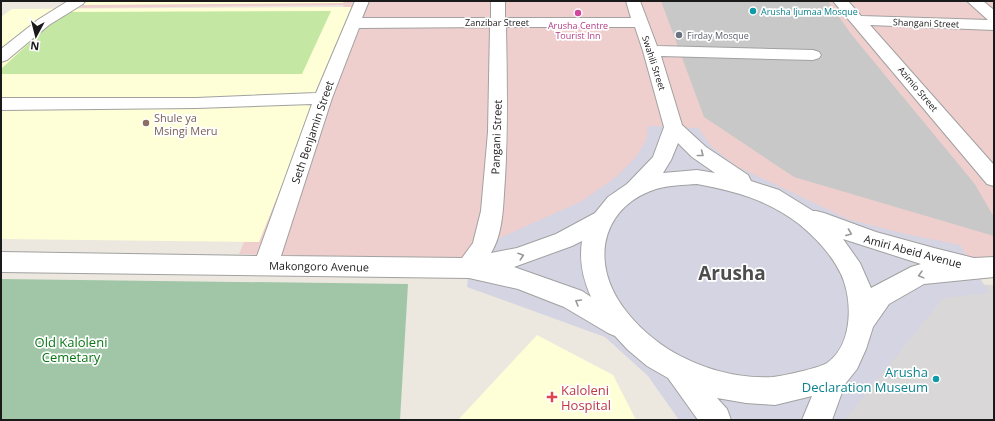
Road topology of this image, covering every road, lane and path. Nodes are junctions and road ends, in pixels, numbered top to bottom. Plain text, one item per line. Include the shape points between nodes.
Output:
1 (78, 1) edge
2 (362, 1) edge
3 (498, 1) edge
4 (632, 1) edge
5 (840, 1) edge
6 (974, 1) edge
7 (994, 18) edge
8 (857, 20) junction
9 (498, 22) junction
10 (640, 22) junction
11 (353, 23) junction
12 (994, 26) edge
13 (651, 51) junction
14 (813, 56) dead end
15 (1, 57) edge
16 (323, 98) junction
17 (1, 104) edge
18 (673, 126) junction
19 (994, 179) edge
20 (632, 190) junction
21 (771, 196) junction
22 (800, 213) junction
23 (601, 219) junction
24 (1, 262) edge
25 (266, 265) junction
26 (984, 267) edge
27 (469, 268) junction
28 (863, 320) junction
29 (623, 328) junction
30 (678, 370) junction
31 (834, 374) junction
32 (716, 420) edge
33 (817, 420) edge

1 - 15 street via 44,22
2 - 11 street, Seth Benjamin Street
3 - 9 street, Pangani Street
4 - 10 street, Swahili Street
5 - 8 street, Azimio Street
6 - 7 street
8 - 12 street, Shangani Street
8 - 19 street, Azimio Street
9 - 10 street, Zanzibar Street
9 - 11 street, Zanzibar Street
9 - 27 street, Pangani Street via 498,132 492,211 484,245
10 - 13 street, Swahili Street
11 - 16 street, Seth Benjamin Street
13 - 14 street
13 - 18 street, Swahili Street
16 - 17 street via 196,103
16 - 25 street, Seth Benjamin Street
18 - 20 street, Swahili Street via 668,150 654,171
18 -> 21 street, Swahili Street via 699,152 731,175
20 - 21 street via 662,180 697,177 734,183
20 - 23 street via 614,203
21 - 22 street
22 -> 26 street, Amiri Abeid Avenue via 857,236 909,252
22 - 28 street via 827,235 847,261 860,290
27 -> 23 street via 519,257 564,240
23 - 29 street via 593,242 593,269 603,299
24 - 25 street, Makongoro Avenue
25 - 27 street, Makongoro Avenue
26 -> 28 street, Amiri Abeid Avenue via 920,274 880,296
29 -> 27 street, Makongoro Avenue via 573,298 521,279
28 - 31 street via 852,354
29 - 30 street via 648,351
30 - 31 street via 727,388 778,391
30 - 32 street
31 - 33 street

